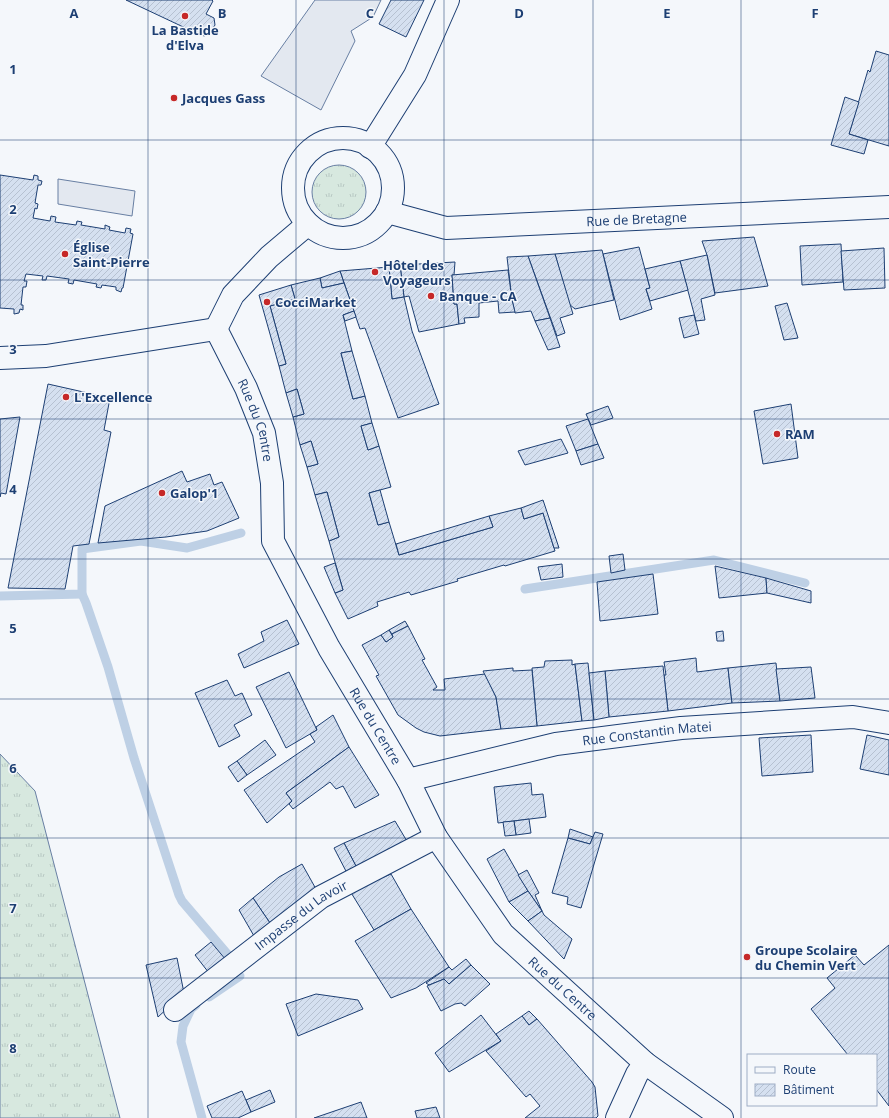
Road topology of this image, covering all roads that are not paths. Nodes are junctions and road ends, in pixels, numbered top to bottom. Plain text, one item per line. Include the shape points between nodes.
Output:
1 (448, 0) edge
2 (370, 146) junction
3 (888, 208) edge
4 (387, 212) junction
5 (308, 224) junction
6 (216, 329) junction
7 (0, 358) edge
8 (889, 722) edge
9 (408, 780) junction
10 (436, 837) junction
11 (175, 1010) dead end
12 (645, 1063) junction
13 (617, 1118) edge
14 (722, 1118) edge

1 - 2 street via 415,75
2 - 4 street via 382,157 393,184 392,199
2 - 5 street via 356,140 324,142 310,151 300,163 294,178 293,195 298,210
3 - 4 street, Rue de Bretagne via 446,228
4 - 5 street via 377,225 365,233 350,238 335,238 320,233
5 - 6 street via 269,257 233,295
6 - 7 street via 46,356
6 - 9 street, Rue du Centre via 246,388 264,433 272,483 273,541 329,648
8 - 9 street, Rue Constantin Matei via 853,717 681,728 556,744
9 - 10 street, Rue du Centre
10 - 11 street, Impasse du Lavoir via 321,897
10 - 12 street, Rue du Centre via 503,934
12 - 13 street via 637,1074
12 - 14 street, Rue du Centre

